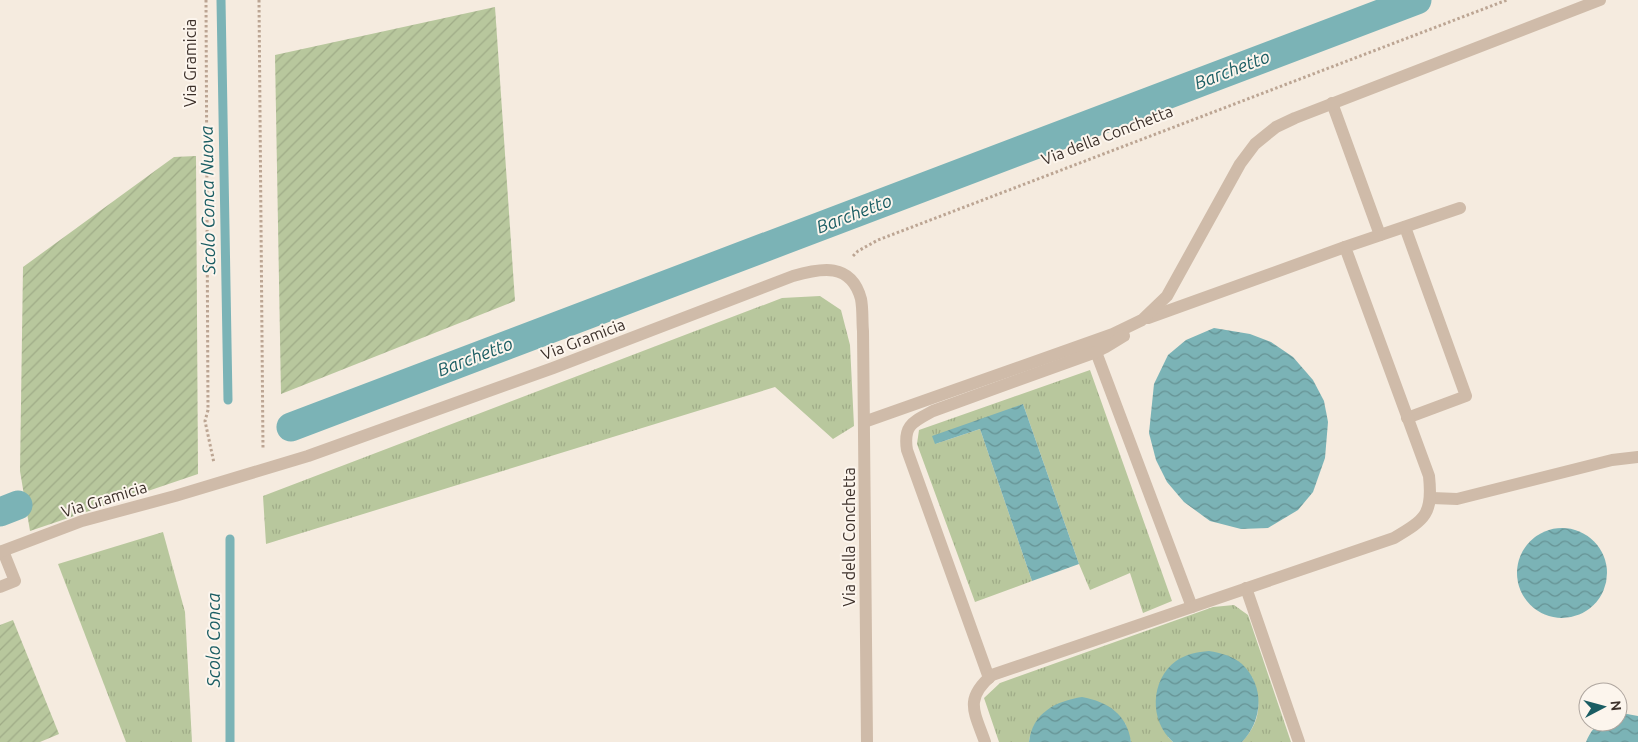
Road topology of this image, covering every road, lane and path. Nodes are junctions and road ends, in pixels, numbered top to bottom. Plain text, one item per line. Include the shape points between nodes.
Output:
1 (206, 0) edge
2 (260, 0) edge
3 (1507, 0) edge
4 (1600, 0) edge
5 (1332, 104) junction
6 (1460, 208) dead end
7 (1404, 227) junction
8 (1380, 236) junction
9 (1345, 247) junction
10 (842, 274) junction
11 (1142, 320) junction
12 (1096, 352) junction
13 (1408, 418) junction
14 (864, 422) junction
15 (1638, 457) edge
16 (263, 470) junction
17 (216, 484) junction
18 (1432, 498) junction
19 (2, 552) edge
20 (0, 586) edge
21 (1246, 588) junction
22 (1192, 607) junction
23 (989, 678) junction
24 (867, 742) edge
25 (985, 742) edge
26 (1298, 742) edge

1 - 17 path, Via Gramicia via 208,410 204,421 212,448
2 - 16 path
3 - 10 path, Via della Conchetta via 878,240 858,251
4 - 5 street
5 - 8 street
5 - 11 street via 1276,127 1255,144 1240,164 1167,296
6 - 7 street
7 - 8 street
7 - 13 street via 1466,396
8 - 9 street
9 - 11 street
9 - 13 street
10 - 14 street, Via della Conchetta via 852,281 861,300
10 - 16 street, Via Gramicia via 820,269 792,276 553,368
11 - 12 street
11 - 14 street via 1113,334
12 - 22 street
12 - 23 street via 933,412 910,426 905,437
13 - 18 street via 1429,476
14 - 24 street, Via della Conchetta
15 - 18 street via 1612,460 1457,499
16 - 17 street, Via Gramicia
17 - 19 street, Via Gramicia via 82,521
18 - 21 street via 1427,514 1394,538
19 - 20 street, Via Gramicia via 15,581
21 - 22 street
21 - 26 street
22 - 23 street
23 - 25 street via 979,687 974,699

